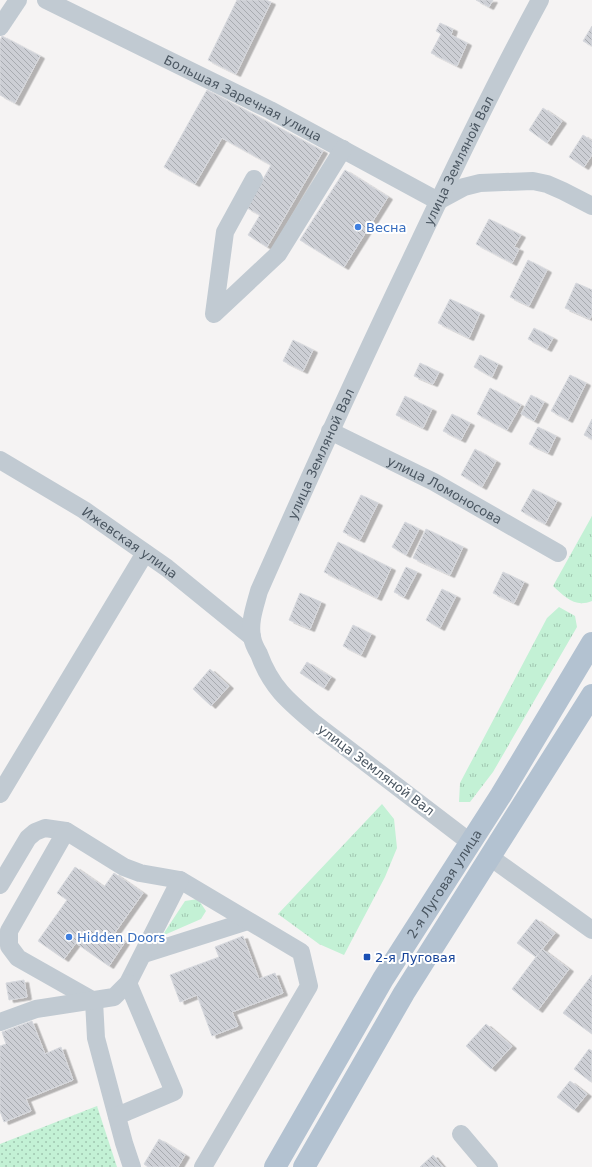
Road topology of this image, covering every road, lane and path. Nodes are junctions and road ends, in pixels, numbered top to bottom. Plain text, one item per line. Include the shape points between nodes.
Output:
1 (18, 0) edge
2 (46, 0) edge
3 (540, 0) edge
4 (0, 27) edge
5 (343, 149) junction
6 (254, 179) dead end
7 (438, 201) junction
8 (592, 206) edge
9 (330, 431) junction
10 (0, 460) edge
11 (145, 553) junction
12 (558, 553) dead end
13 (252, 637) junction
14 (592, 643) edge
15 (592, 694) edge
16 (0, 794) edge
17 (66, 832) junction
18 (471, 843) junction
19 (490, 857) junction
20 (180, 880) junction
21 (0, 885) edge
22 (248, 921) junction
23 (592, 930) edge
24 (144, 954) junction
25 (128, 984) junction
26 (94, 1001) junction
27 (0, 1022) edge
28 (117, 1116) junction
29 (461, 1134) dead end
30 (132, 1167) edge
31 (203, 1167) edge
32 (275, 1167) edge
33 (304, 1167) edge
34 (489, 1167) edge

1 - 4 street
2 - 5 street, Большая Заречная улица via 270,110
3 - 7 street, улица Земляной Вал
5 - 6 street via 278,254 214,314 225,232
5 - 7 street, Большая Заречная улица
7 - 8 street via 464,187 480,183 533,181 563,191
7 - 9 street, улица Земляной Вал
9 - 12 street, улица Ломоносова via 434,482
9 - 13 street, улица Земляной Вал via 259,591 253,610
10 - 11 street, Ижевская улица via 84,510
11 - 13 street, Ижевская улица
11 - 16 street
13 - 18 street, улица Земляной Вал via 269,677 292,705
14 - 18 main road, 2-я Луговая улица
15 - 19 main road, 2-я Луговая улица
17 - 20 street via 124,867 140,873
17 - 21 street via 45,828 35,832 28,838
17 - 26 street via 8,931 9,946 18,958
18 - 19 main road
18 - 32 main road, 2-я Луговая улица via 383,979
19 - 23 street
19 - 33 main road, 2-я Луговая улица via 404,993
20 - 22 street
20 - 24 street
22 - 24 street
22 - 31 street via 301,952 309,986
24 - 25 street
25 - 26 street via 114,997
25 - 28 street via 174,1092
26 - 27 street via 36,1009
26 - 28 street via 96,1038
28 - 30 street
29 - 34 street

